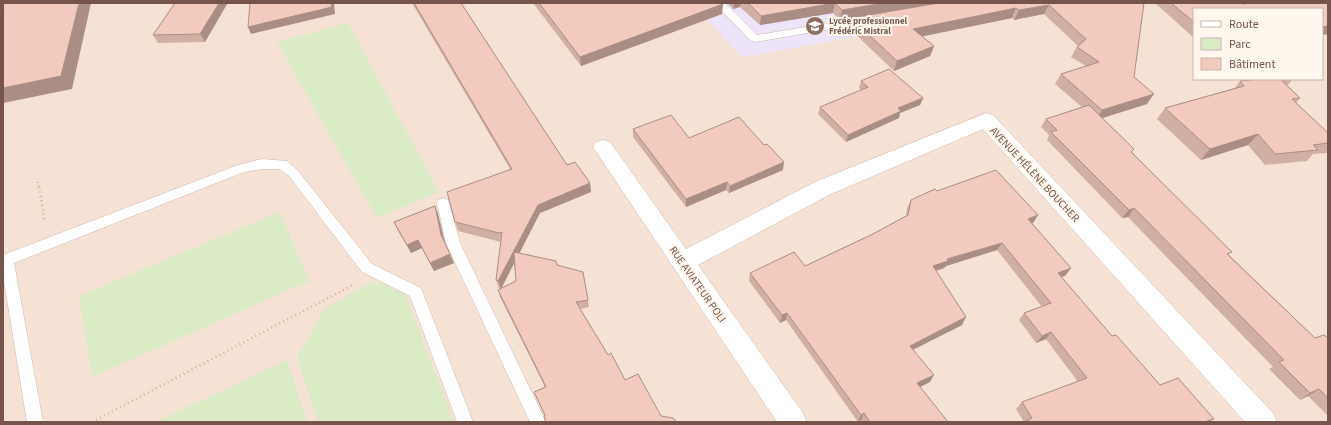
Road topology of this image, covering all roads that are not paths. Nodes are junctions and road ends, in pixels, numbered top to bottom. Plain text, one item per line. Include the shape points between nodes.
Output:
1 (719, 3) edge
2 (880, 18) edge
3 (603, 148) dead end
4 (443, 203) dead end
5 (4, 260) edge
6 (683, 262) junction
7 (35, 422) edge
8 (465, 422) edge
9 (538, 422) edge
10 (793, 422) edge
11 (1262, 422) edge

1 - 2 lane via 755,39
3 - 6 street, RUE AVIATEUR POLI
4 - 9 lane via 453,243
5 - 7 lane via 11,280
5 - 8 lane via 242,168 262,164 283,164 294,174 367,268 416,292
6 - 10 street, RUE AVIATEUR POLI
6 - 11 street, AVENUE HÉLÈNE BOUCHER via 822,188 986,120

